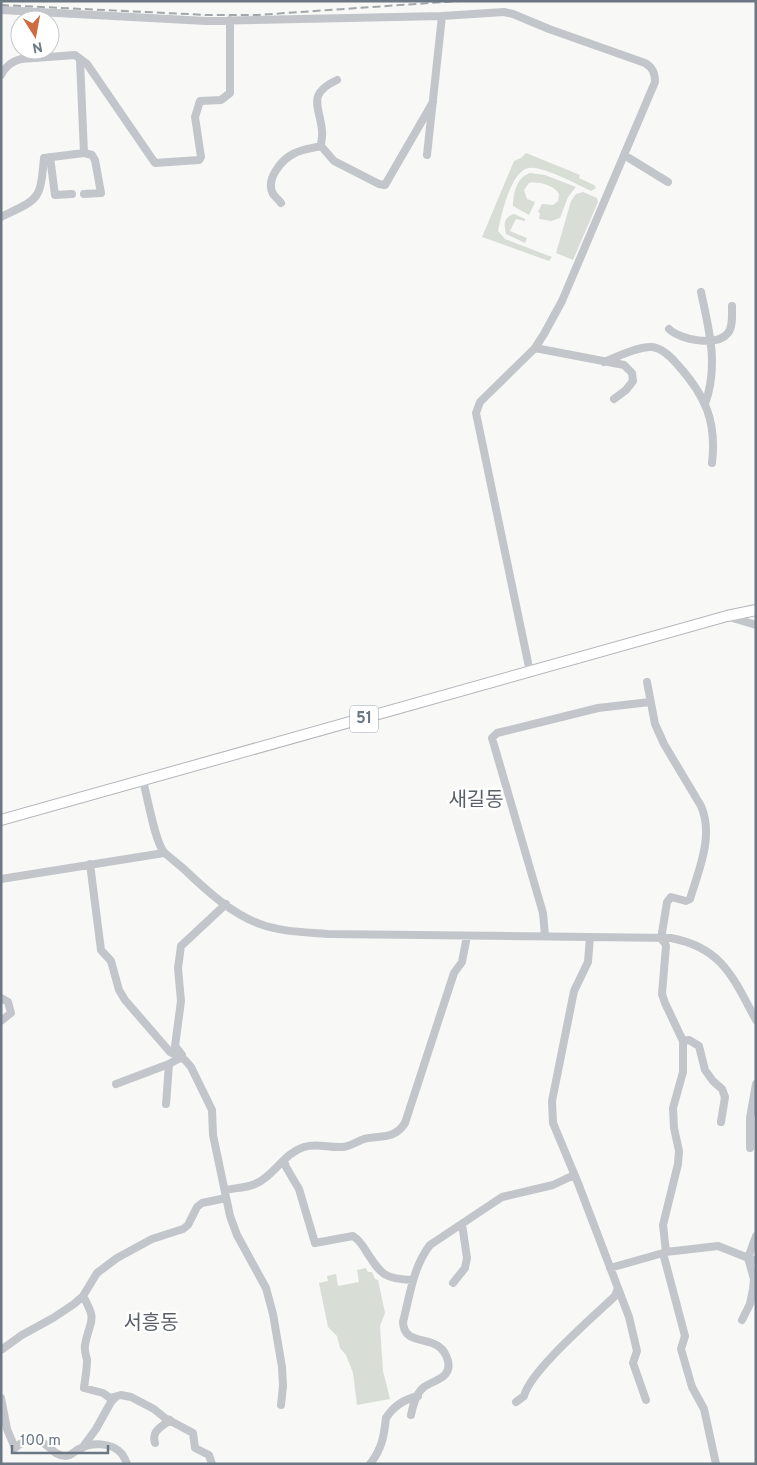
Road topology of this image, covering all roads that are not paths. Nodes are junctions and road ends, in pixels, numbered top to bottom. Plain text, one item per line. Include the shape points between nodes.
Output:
1 (1, 10) edge
2 (442, 16) junction
3 (230, 20) junction
4 (80, 60) junction
5 (1, 75) edge
6 (337, 80) dead end
7 (433, 102) junction
8 (321, 146) junction
9 (84, 153) junction
10 (427, 155) dead end
11 (624, 155) junction
12 (50, 157) junction
13 (668, 182) dead end
14 (72, 194) dead end
15 (84, 194) dead end
16 (281, 203) dead end
17 (1, 217) edge
18 (701, 292) dead end
19 (732, 306) dead end
20 (670, 329) dead end
21 (712, 341) junction
22 (535, 348) junction
23 (604, 362) junction
24 (614, 399) dead end
25 (705, 404) junction
26 (712, 463) dead end
27 (756, 610) edge
28 (727, 616) junction
29 (756, 626) edge
30 (530, 672) junction
31 (647, 682) dead end
32 (650, 702) junction
33 (143, 782) junction
34 (1, 820) edge
35 (164, 853) junction
36 (90, 864) junction
37 (1, 879) edge
38 (226, 904) junction
39 (467, 936) junction
40 (545, 936) junction
41 (590, 937) junction
42 (660, 938) junction
43 (1, 998) edge
44 (756, 1020) edge
45 (1, 1021) edge
46 (683, 1041) junction
47 (180, 1058) junction
48 (169, 1064) junction
49 (116, 1084) dead end
50 (756, 1084) edge
51 (166, 1104) dead end
52 (721, 1122) dead end
53 (750, 1148) dead end
54 (284, 1160) junction
55 (574, 1175) junction
56 (225, 1194) junction
57 (462, 1224) junction
58 (756, 1236) edge
59 (664, 1252) junction
60 (752, 1259) edge
61 (610, 1268) junction
62 (412, 1280) junction
63 (453, 1283) dead end
64 (618, 1288) junction
65 (83, 1296) junction
66 (742, 1320) dead end
67 (1, 1350) edge
68 (418, 1396) junction
69 (1, 1398) edge
70 (115, 1398) junction
71 (646, 1400) dead end
72 (516, 1402) dead end
73 (281, 1405) dead end
74 (411, 1415) dead end
75 (170, 1420) junction
76 (155, 1444) dead end
77 (82, 1448) junction
78 (127, 1464) edge
79 (212, 1464) edge
80 (370, 1464) edge
81 (716, 1464) edge

1 - 3 street
2 - 3 street
2 - 7 street
2 - 11 street via 513,14 652,68 655,82
3 - 4 street via 230,93 221,100 200,101 195,117 200,160 155,164 86,64
4 - 5 street via 75,55 20,59 6,67
4 - 9 street
6 - 8 street via 320,92 316,101 322,131
7 - 8 street via 385,185 334,162
7 - 10 street
8 - 16 street via 289,156 275,172 271,186
9 - 12 street
9 - 15 street via 92,155 95,160 101,193
11 - 13 street
11 - 22 street via 562,301
12 - 14 street via 55,195
12 - 17 street via 44,158 40,190 36,197
18 - 21 street
19 - 21 street via 728,334
20 - 21 street via 678,335
21 - 25 street via 712,366
22 - 23 street
22 - 30 street via 480,402 476,413
23 - 24 street via 624,365 632,374 633,381
23 - 25 street via 649,347 660,349 690,379
25 - 26 street via 713,437
27 - 28 main road, 51
28 - 29 street
28 - 30 main road, 51
30 - 33 main road, 51
31 - 32 street
32 - 40 street via 598,708 497,733 492,738 543,913
32 - 42 street via 654,724 704,811 707,832 690,899 671,897 667,902
33 - 34 main road, 51
33 - 35 street
35 - 36 street
35 - 38 street
36 - 37 street
36 - 47 street via 101,950 111,961 119,990 170,1052
38 - 39 street via 261,925 292,931
38 - 47 street via 181,946 178,968 181,1001 175,1046 182,1055
39 - 40 street
39 - 54 street via 462,962 454,973 400,1130 347,1146 316,1144 303,1147
40 - 41 street
41 - 42 street
41 - 55 street via 588,962 574,991 552,1102 553,1123
42 - 44 street via 679,940 713,955 732,976
42 - 46 street via 666,946 664,1003
43 - 45 street via 11,1008 11,1013
46 - 52 street via 689,1040 699,1046 705,1070 722,1089 725,1097
46 - 59 street via 683,1072 673,1108 678,1164 663,1225
47 - 48 street
47 - 56 street via 191,1067 212,1110 213,1135
48 - 49 street
48 - 51 street
50 - 53 street via 750,1118
54 - 56 street via 256,1184
54 - 62 street via 299,1189 315,1242 353,1236 380,1273
55 - 57 street via 502,1197
55 - 61 street
56 - 65 street via 197,1207 183,1229 152,1239 97,1272
56 - 73 street via 233,1224 266,1288 273,1314 282,1367
57 - 62 street via 430,1245
57 - 63 street via 467,1258 465,1268
58 - 60 street
59 - 60 street via 718,1246
59 - 61 street
59 - 81 street via 686,1336 681,1348 692,1387 704,1409
60 - 66 street via 754,1279 750,1304
61 - 64 street
62 - 68 street via 403,1328 410,1338 430,1341 440,1348 448,1367 440,1380 424,1388
64 - 71 street via 637,1351 633,1363
64 - 72 street via 615,1296 535,1375 524,1396
65 - 67 street
65 - 70 street via 92,1312 84,1346 87,1361 84,1388
68 - 74 street
68 - 80 street via 410,1398 386,1418 381,1450
69 - 77 street via 7,1429 15,1448 32,1439 66,1456
70 - 75 street via 121,1395 130,1397
70 - 77 street
75 - 76 street via 155,1432
75 - 79 street via 193,1433 195,1448 210,1455
77 - 78 street via 101,1443 121,1452

